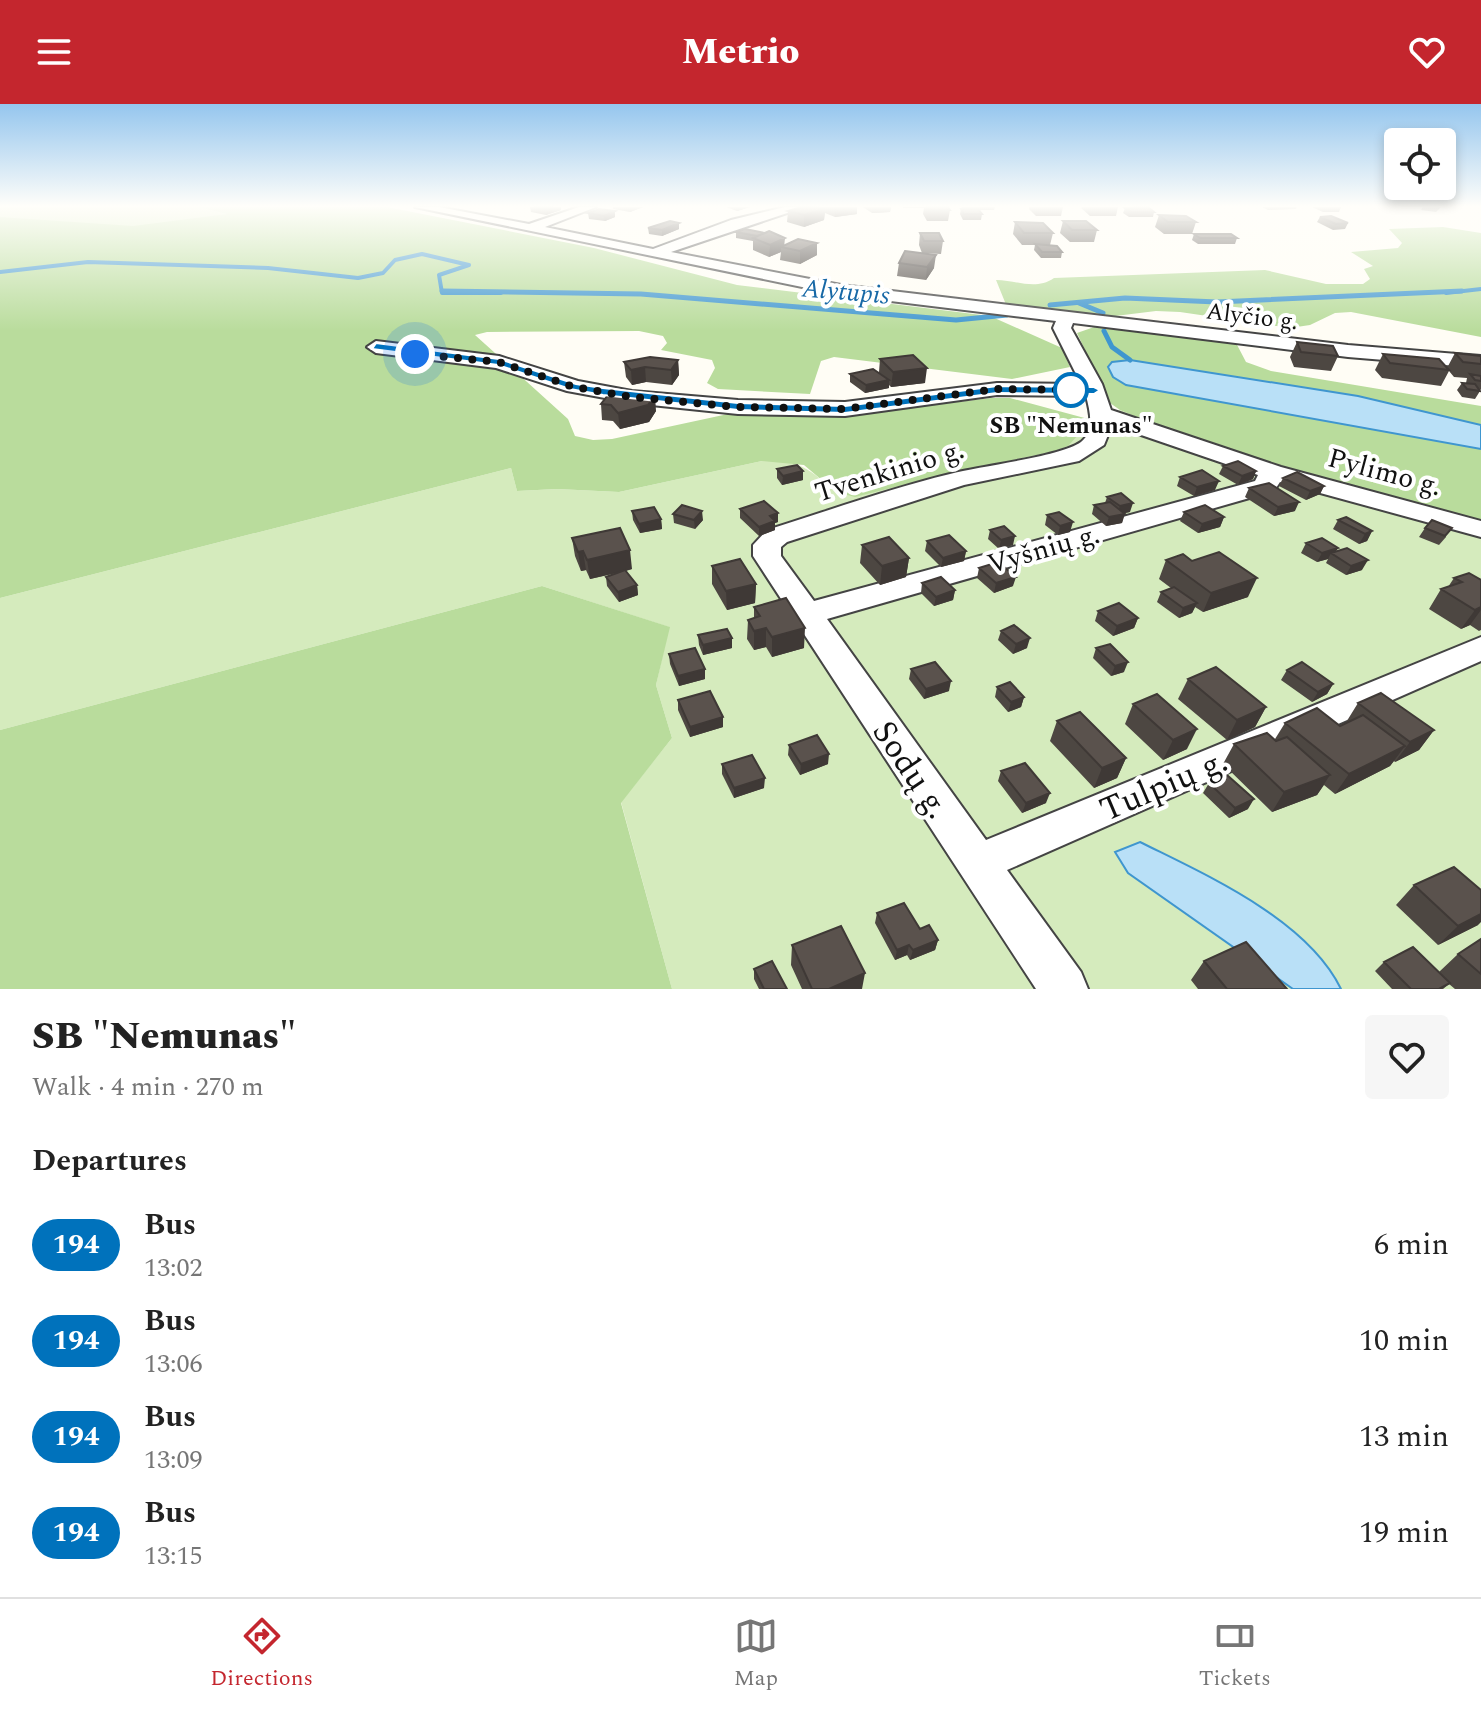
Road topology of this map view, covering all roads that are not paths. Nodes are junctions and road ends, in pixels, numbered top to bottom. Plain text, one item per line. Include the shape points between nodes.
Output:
1 (632, 248) edge
2 (668, 248) edge
3 (655, 253) junction
4 (1066, 317) junction
5 (376, 347) dead end
6 (1481, 362) edge
7 (1098, 402) junction
8 (1272, 472) junction
9 (1481, 529) edge
10 (767, 545) joint
11 (806, 614) junction
12 (1481, 648) edge
13 (977, 863) junction
14 (1064, 989) edge

1 - 3 street, Alyčio g.
2 - 3 street
3 - 4 street, Alyčio g. via 841,290
4 - 6 street, Alyčio g.
4 - 7 street via 1062,328
5 - 7 street, Pylimo g. via 499,362 603,392 738,407 845,409 997,389
7 - 8 street, Pylimo g.
7 - 10 street, Tvenkinio g. via 1097,439 1085,448 953,479 777,536
8 - 9 street, Pylimo g.
8 - 11 street, Vyšnių g. via 1265,486
10 - 11 street, Sodų g. via 767,556
11 - 13 street, Sodų g.
12 - 13 street, Tulpių g.
13 - 14 street, Sodų g.

